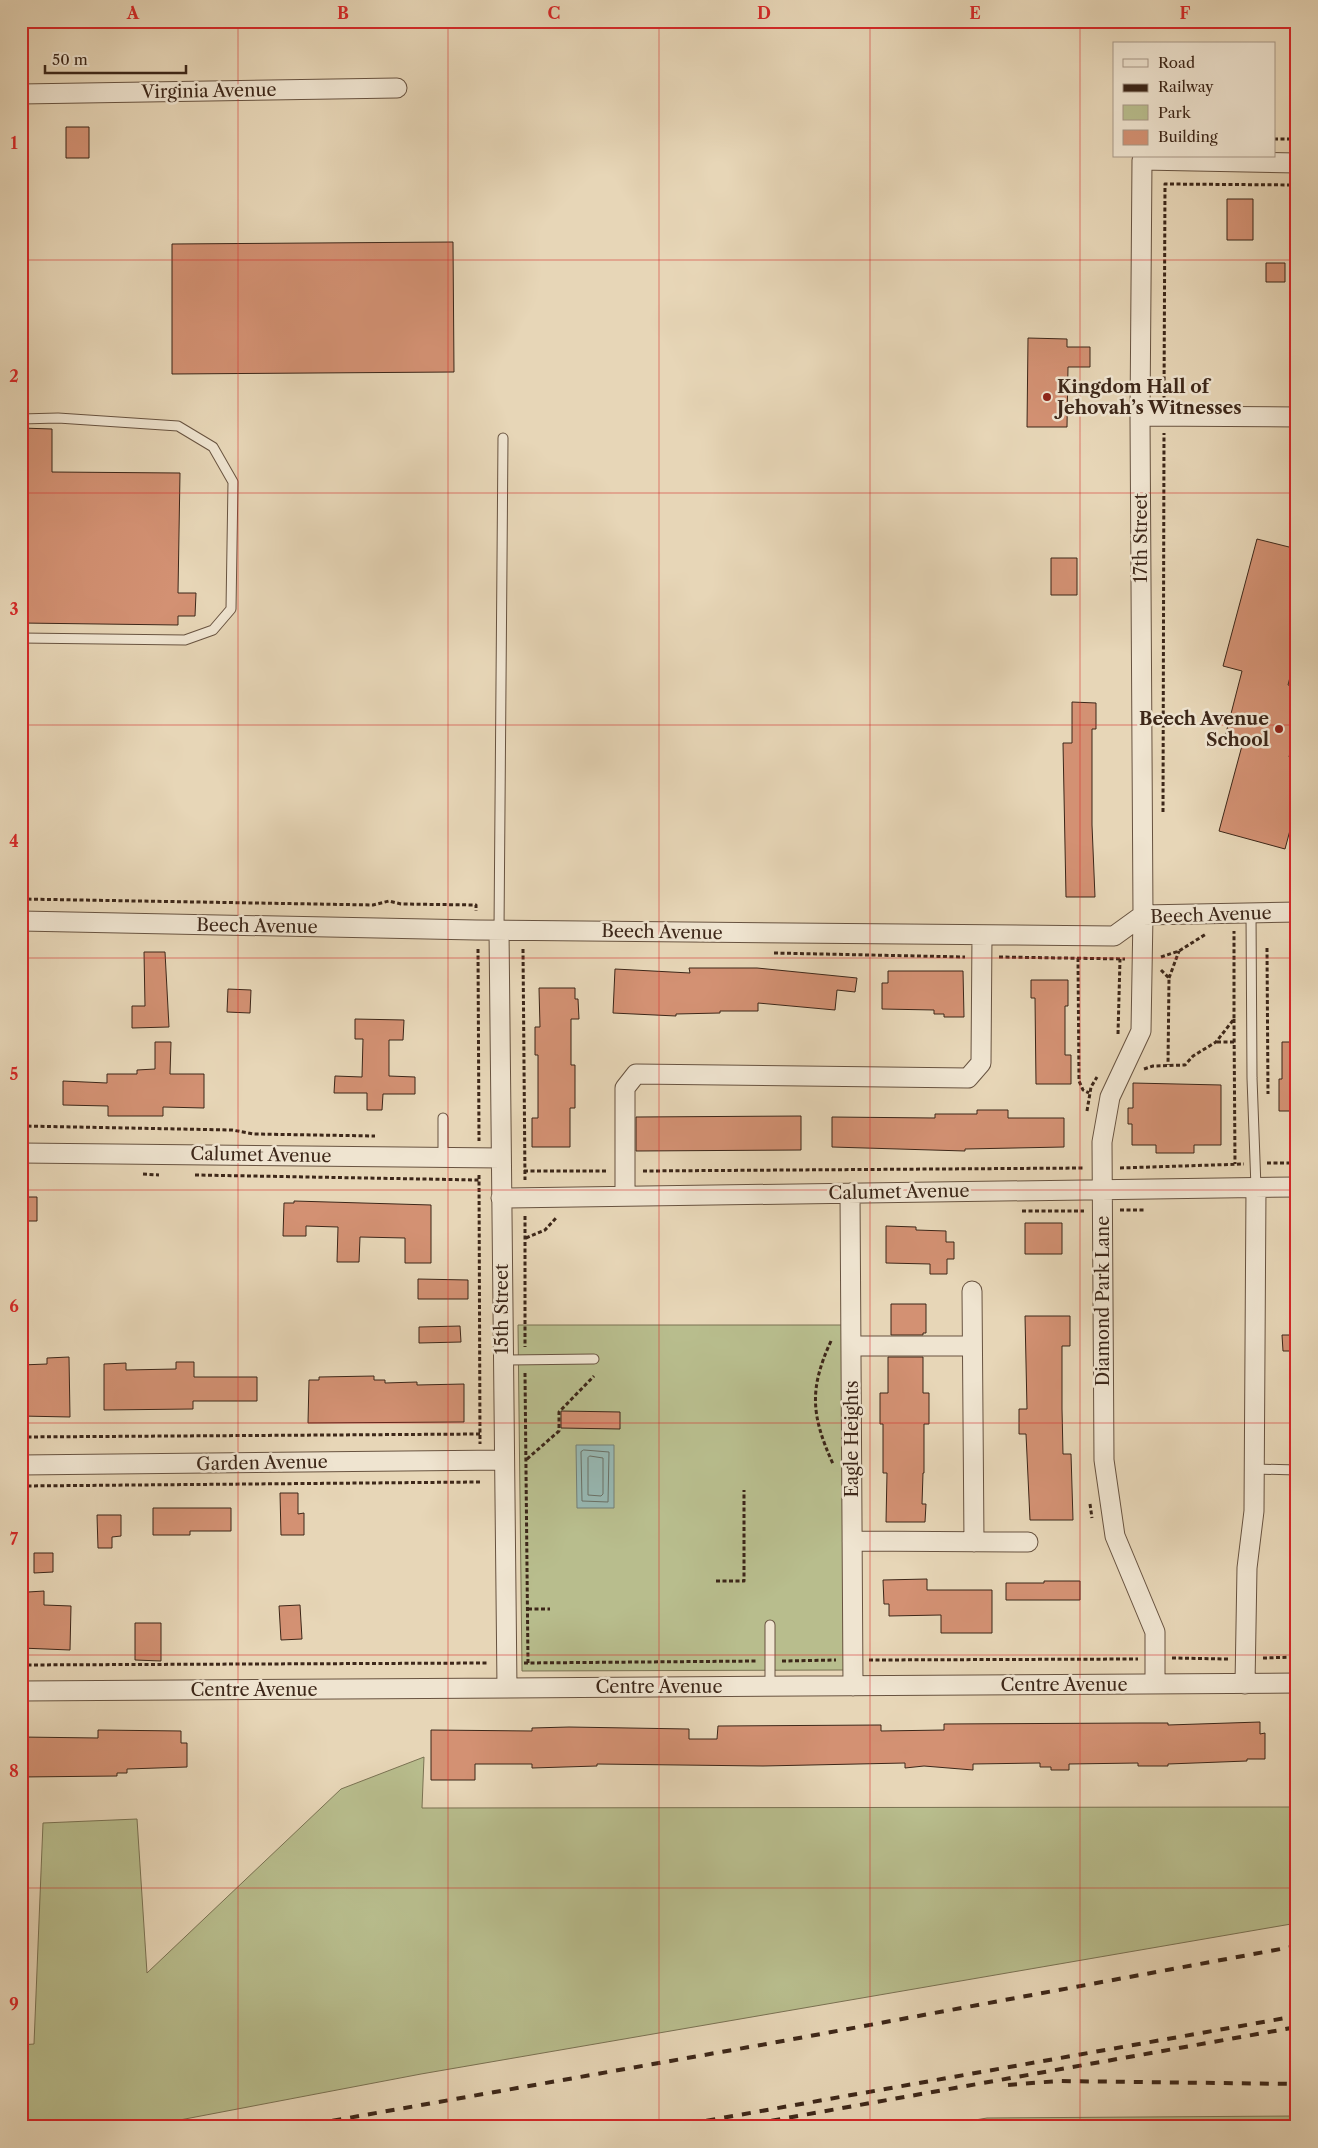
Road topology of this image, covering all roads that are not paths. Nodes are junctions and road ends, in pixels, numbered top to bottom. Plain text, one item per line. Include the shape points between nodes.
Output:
1 (397, 88) dead end
2 (21, 94) edge
3 (1297, 163) edge
4 (1140, 416) junction
5 (1297, 417) edge
6 (21, 419) edge
7 (503, 438) dead end
8 (21, 638) edge
9 (1297, 912) edge
10 (1143, 916) junction
11 (21, 921) edge
12 (1251, 922) junction
13 (499, 930) junction
14 (982, 935) junction
15 (443, 1118) dead end
16 (21, 1152) edge
17 (443, 1157) junction
18 (501, 1158) junction
19 (1297, 1187) edge
20 (1262, 1188) junction
21 (1102, 1189) junction
22 (850, 1193) junction
23 (625, 1196) junction
24 (501, 1198) junction
25 (972, 1291) dead end
26 (851, 1346) junction
27 (972, 1346) junction
28 (594, 1359) dead end
29 (503, 1360) junction
30 (504, 1460) junction
31 (21, 1465) edge
32 (1254, 1469) junction
33 (1297, 1470) edge
34 (852, 1541) junction
35 (974, 1542) junction
36 (1028, 1542) dead end
37 (770, 1625) dead end
38 (1297, 1683) edge
39 (1155, 1684) junction
40 (1245, 1684) junction
41 (770, 1686) junction
42 (853, 1686) junction
43 (507, 1688) junction
44 (21, 1691) edge

1 - 2 street, Virginia Avenue
3 - 4 street, 17th Street via 1142,160
4 - 5 street
4 - 10 street, 17th Street
6 - 8 lane via 58,418 178,426 213,447 233,482 231,609 213,630 185,640
7 - 13 lane
9 - 12 street, Beech Avenue
10 - 12 street, Beech Avenue
10 - 14 street, Beech Avenue via 1114,936
10 - 21 street, Diamond Park Lane via 1148,960 1141,1031 1110,1097 1102,1142 1111,1168
11 - 13 street, Beech Avenue
12 - 20 lane via 1252,1078
13 - 14 street, Beech Avenue
13 - 18 street, 15th Street
14 - 23 street via 981,1063 968,1078 636,1074 625,1088
15 - 17 lane
16 - 17 street, Calumet Avenue
17 - 18 street, Calumet Avenue
18 - 24 street, 15th Street
19 - 20 street, Calumet Avenue
20 - 21 street, Calumet Avenue
20 - 32 street
21 - 22 street, Calumet Avenue
21 - 39 street, Diamond Park Lane via 1104,1460 1115,1536 1155,1632
22 - 23 street, Calumet Avenue
22 - 26 street, Eagle Heights
23 - 24 street, Calumet Avenue
24 - 29 street, 15th Street
25 - 27 street
26 - 27 street
26 - 34 street, Eagle Heights
27 - 35 street
28 - 29 lane
29 - 30 street, 15th Street
30 - 31 street, Garden Avenue
30 - 43 street, 15th Street
32 - 33 lane
32 - 40 street via 1254,1511 1245,1615
34 - 35 street
34 - 42 street, Eagle Heights
35 - 36 street
37 - 41 lane
38 - 40 street, Centre Avenue
39 - 40 street, Centre Avenue
39 - 42 street, Centre Avenue
41 - 42 street, Centre Avenue
41 - 43 street, Centre Avenue
43 - 44 street, Centre Avenue

